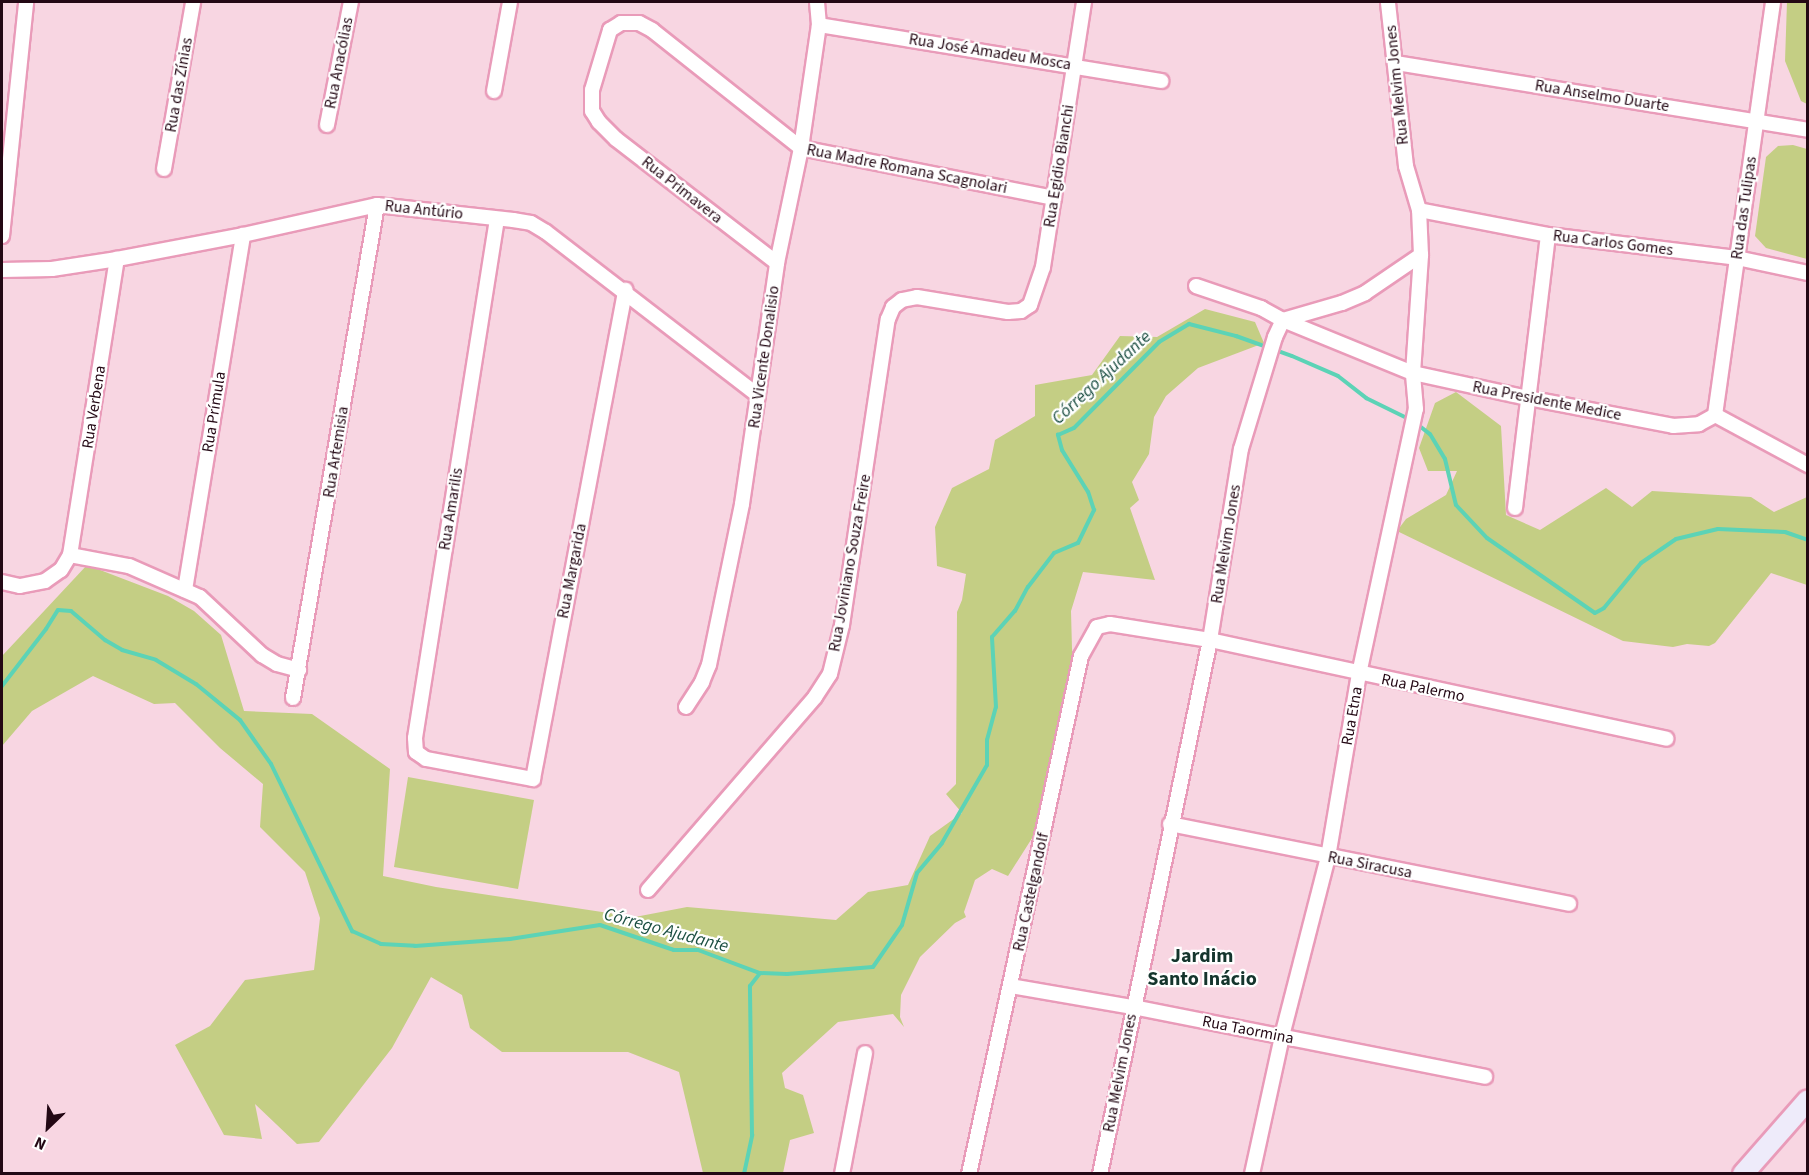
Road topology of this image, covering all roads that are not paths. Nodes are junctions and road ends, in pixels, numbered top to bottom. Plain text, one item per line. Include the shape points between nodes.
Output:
1 (26, 2) edge
2 (193, 2) edge
3 (351, 2) edge
4 (510, 2) edge
5 (817, 2) edge
6 (1084, 2) edge
7 (1388, 2) edge
8 (1773, 2) edge
9 (819, 25) junction
10 (1396, 63) junction
11 (1074, 66) junction
12 (1161, 81) dead end
13 (494, 91) dead end
14 (592, 111) joint
15 (1757, 120) junction
16 (327, 125) dead end
17 (1808, 130) edge
18 (801, 148) junction
19 (164, 170) dead end
20 (1054, 198) junction
21 (377, 205) junction
22 (1419, 210) junction
23 (497, 219) junction
24 (243, 235) junction
25 (1548, 235) junction
26 (2, 236) edge
27 (1421, 255) junction
28 (1737, 258) junction
29 (117, 259) junction
30 (777, 264) junction
31 (2, 270) edge
32 (1808, 273) edge
33 (1196, 286) dead end
34 (625, 290) junction
35 (917, 297) joint
36 (1283, 320) junction
37 (1413, 373) junction
38 (758, 395) junction
39 (1528, 399) junction
40 (1715, 415) junction
41 (1808, 465) edge
42 (1515, 508) dead end
43 (70, 555) junction
44 (2, 582) edge
45 (185, 590) junction
46 (1110, 624) joint
47 (1210, 640) junction
48 (299, 670) junction
49 (1359, 674) junction
50 (293, 698) dead end
51 (686, 707) dead end
52 (1666, 739) dead end
53 (462, 767) joint
54 (1170, 824) junction
55 (1328, 856) junction
56 (648, 890) dead end
57 (1569, 904) dead end
58 (1011, 986) junction
59 (1133, 1007) junction
60 (1282, 1036) junction
61 (865, 1053) dead end
62 (1485, 1077) dead end
63 (1808, 1100) edge
64 (842, 1173) edge
65 (969, 1173) edge
66 (1100, 1173) edge
67 (1252, 1173) edge
68 (1743, 1173) edge

1 - 26 street
2 - 19 street, Rua das Zínias
3 - 16 street, Rua Anacólias
4 - 13 street
5 - 9 street, Rua Vicente Donalisio
6 - 11 street, Rua Egidio Bianchi
7 - 10 street, Rua Melvim Jones
8 - 15 street, Rua das Tulipas
9 - 11 street, Rua José Amadeu Mosca
9 - 18 street, Rua Vicente Donalisio
10 - 15 street, Rua Anselmo Duarte
10 - 22 street, Rua Melvim Jones via 1406,166
11 - 12 street, Rua José Amadeu Mosca
11 - 20 street, Rua Egidio Bianchi
14 - 18 street, Rua Madre Romana Scagnolari via 592,90 610,30 621,23 639,23
14 - 30 street, Rua Primavera via 616,140
15 - 17 street, Rua Anselmo Duarte
15 - 28 street, Rua das Tulipas
18 - 20 street, Rua Madre Romana Scagnolari
18 - 30 street, Rua Vicente Donalisio
20 - 35 street, Rua Egidio Bianchi via 1043,267 1030,305 1008,312
21 - 23 street, Rua Antúrio
21 - 24 street, Rua Antúrio
21 - 48 street, Rua Artemisia
22 - 25 street, Rua Carlos Gomes
22 - 27 street, Rua Melvim Jones
23 - 34 street, Rua Antúrio via 531,223
23 - 53 street, Rua Amarilis via 415,738 416,752 421,756
24 - 29 street, Rua Antúrio
24 - 45 street, Rua Prímula
25 - 28 street, Rua Carlos Gomes
25 - 39 street
27 - 36 street via 1365,293
27 - 37 street, Rua Etna
28 - 32 street, Rua Carlos Gomes
28 - 40 street, Rua das Tulipas
29 - 31 street, Rua Antúrio
29 - 43 street, Rua Verbena
30 - 38 street, Rua Vicente Donalisio
33 - 36 street, Rua Presidente Medice via 1251,304
34 - 38 street, Rua Antúrio
34 - 53 street, Rua Margarida via 533,780
35 - 56 street, Rua Joviniano Souza Freire via 893,307 888,320 842,625 830,674 815,697
36 - 37 street, Rua Presidente Medice
36 - 47 street, Rua Melvim Jones via 1241,449
37 - 39 street, Rua Presidente Medice
37 - 49 street, Rua Etna via 1416,409
38 - 51 street, Rua Vicente Donalisio via 742,504 709,665
39 - 40 street, Rua Presidente Medice via 1673,426 1699,424
39 - 42 street
40 - 41 street
43 - 44 street via 61,570 45,581 20,586
43 - 45 street via 129,566
45 - 48 street via 210,606 262,655
46 - 47 street, Rua Palermo
46 - 58 street, Rua Castelgandolf via 1092,632 1081,656
47 - 49 street, Rua Palermo
47 - 54 street, Rua Melvim Jones
48 - 50 street, Rua Artemisia
49 - 52 street, Rua Palermo
49 - 55 street, Rua Etna
54 - 55 street, Rua Siracusa
54 - 59 street, Rua Melvim Jones
55 - 57 street, Rua Siracusa
55 - 60 street, Rua Etna
58 - 59 street, Rua Taormina
58 - 65 street, Rua Castelgandolf
59 - 60 street, Rua Taormina
59 - 66 street, Rua Melvim Jones
60 - 62 street, Rua Taormina
60 - 67 street, Rua Etna
61 - 64 street
63 - 68 street

